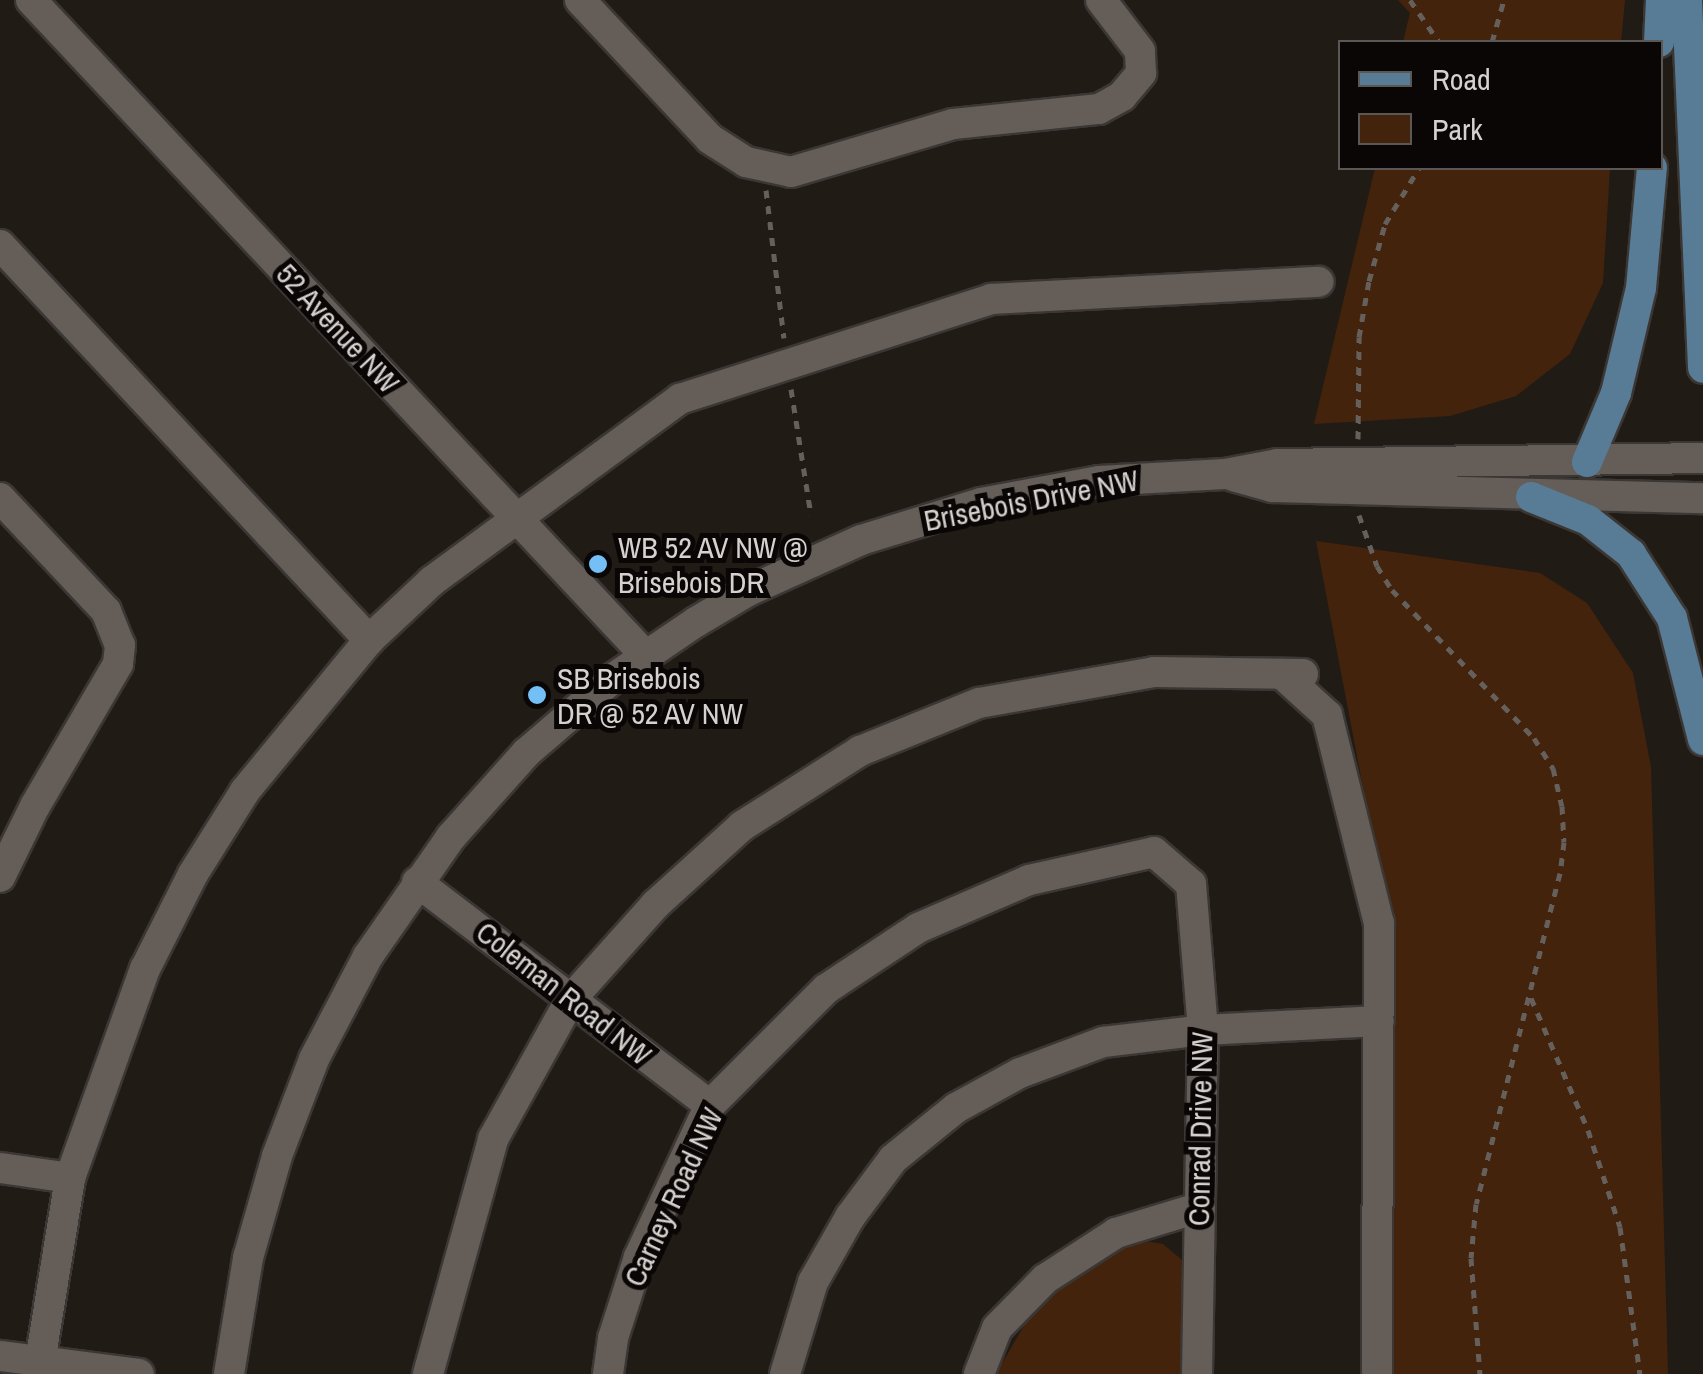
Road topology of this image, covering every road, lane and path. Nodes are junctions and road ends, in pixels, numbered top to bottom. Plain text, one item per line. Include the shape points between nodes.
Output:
1 (30, 0) edge
2 (580, 0) edge
3 (1101, 0) edge
4 (1410, 0) edge
5 (1504, 0) edge
6 (1662, 0) edge
7 (1687, 0) edge
8 (1438, 40) edge
9 (1493, 40) edge
10 (1659, 40) edge
11 (1418, 170) edge
12 (1652, 170) edge
13 (0, 245) edge
14 (1318, 282) dead end
15 (1703, 368) edge
16 (1358, 433) dead end
17 (1703, 458) edge
18 (1587, 462) junction
19 (1225, 474) junction
20 (1531, 497) junction
21 (0, 498) edge
22 (1703, 498) edge
23 (515, 516) junction
24 (1359, 516) dead end
25 (369, 640) junction
26 (645, 655) junction
27 (1703, 740) edge
28 (0, 877) edge
29 (417, 882) junction
30 (1191, 884) joint
31 (1530, 995) junction
32 (571, 999) junction
33 (1379, 1021) junction
34 (1202, 1030) junction
35 (710, 1105) junction
36 (0, 1168) edge
37 (70, 1178) junction
38 (1198, 1208) junction
39 (0, 1356) edge
40 (39, 1368) edge
41 (140, 1374) edge
42 (229, 1374) edge
43 (428, 1374) edge
44 (608, 1374) edge
45 (786, 1374) edge
46 (978, 1374) edge
47 (1197, 1374) edge
48 (1377, 1374) edge
49 (1480, 1374) edge
50 (1640, 1374) edge

1 - 23 street, 52 Avenue NW
2 - 3 street via 710,139 746,162 791,172 954,124 1099,109 1141,74 1140,51
4 - 8 path
5 - 9 path
6 - 10 main road
7 - 15 main road
11 - 16 path via 1385,224 1369,280 1359,336
12 - 18 main road via 1640,288 1616,393
13 - 25 street
14 - 23 street via 991,299 680,398
17 - 18 street, Brisebois Drive NW
18 - 19 street, Brisebois Drive NW via 1278,464
19 - 20 street, Brisebois Drive NW via 1272,487
19 - 26 street, Brisebois Drive NW via 1099,481 920,519 748,591
20 - 22 street, Brisebois Drive NW
20 - 27 main road via 1588,520 1631,554 1672,618
21 - 28 street via 106,612 120,645 118,664
23 - 25 street
23 - 26 street, 52 Avenue NW
24 - 31 path via 1392,590 1499,699 1553,768 1564,842
25 - 37 street via 245,791 193,874 145,969
26 - 29 street, Brisebois Drive NW via 526,753
29 - 32 street, Coleman Road NW
29 - 42 street, Brisebois Drive NW via 368,956 314,1059 248,1258
30 - 34 street, Conrad Drive NW
30 - 35 street, Carney Road NW via 1154,852 1029,880 918,928 826,989
31 - 49 path via 1476,1204 1470,1258
31 - 50 path via 1588,1130 1620,1226
32 - 33 street via 656,904 742,826 860,750 998,700 1154,672 1292,674 1327,715 1379,923
32 - 35 street, Coleman Road NW
32 - 43 street via 493,1140
33 - 34 street
33 - 48 street
34 - 38 street, Conrad Drive NW
34 - 45 street via 1103,1042 1020,1073 943,1118 894,1160 850,1217 813,1282
35 - 44 street, Carney Road NW via 639,1257
36 - 37 street
37 - 40 street
38 - 46 street via 1116,1233 1045,1279 997,1328
38 - 47 street, Conrad Drive NW
39 - 40 street
40 - 41 street

